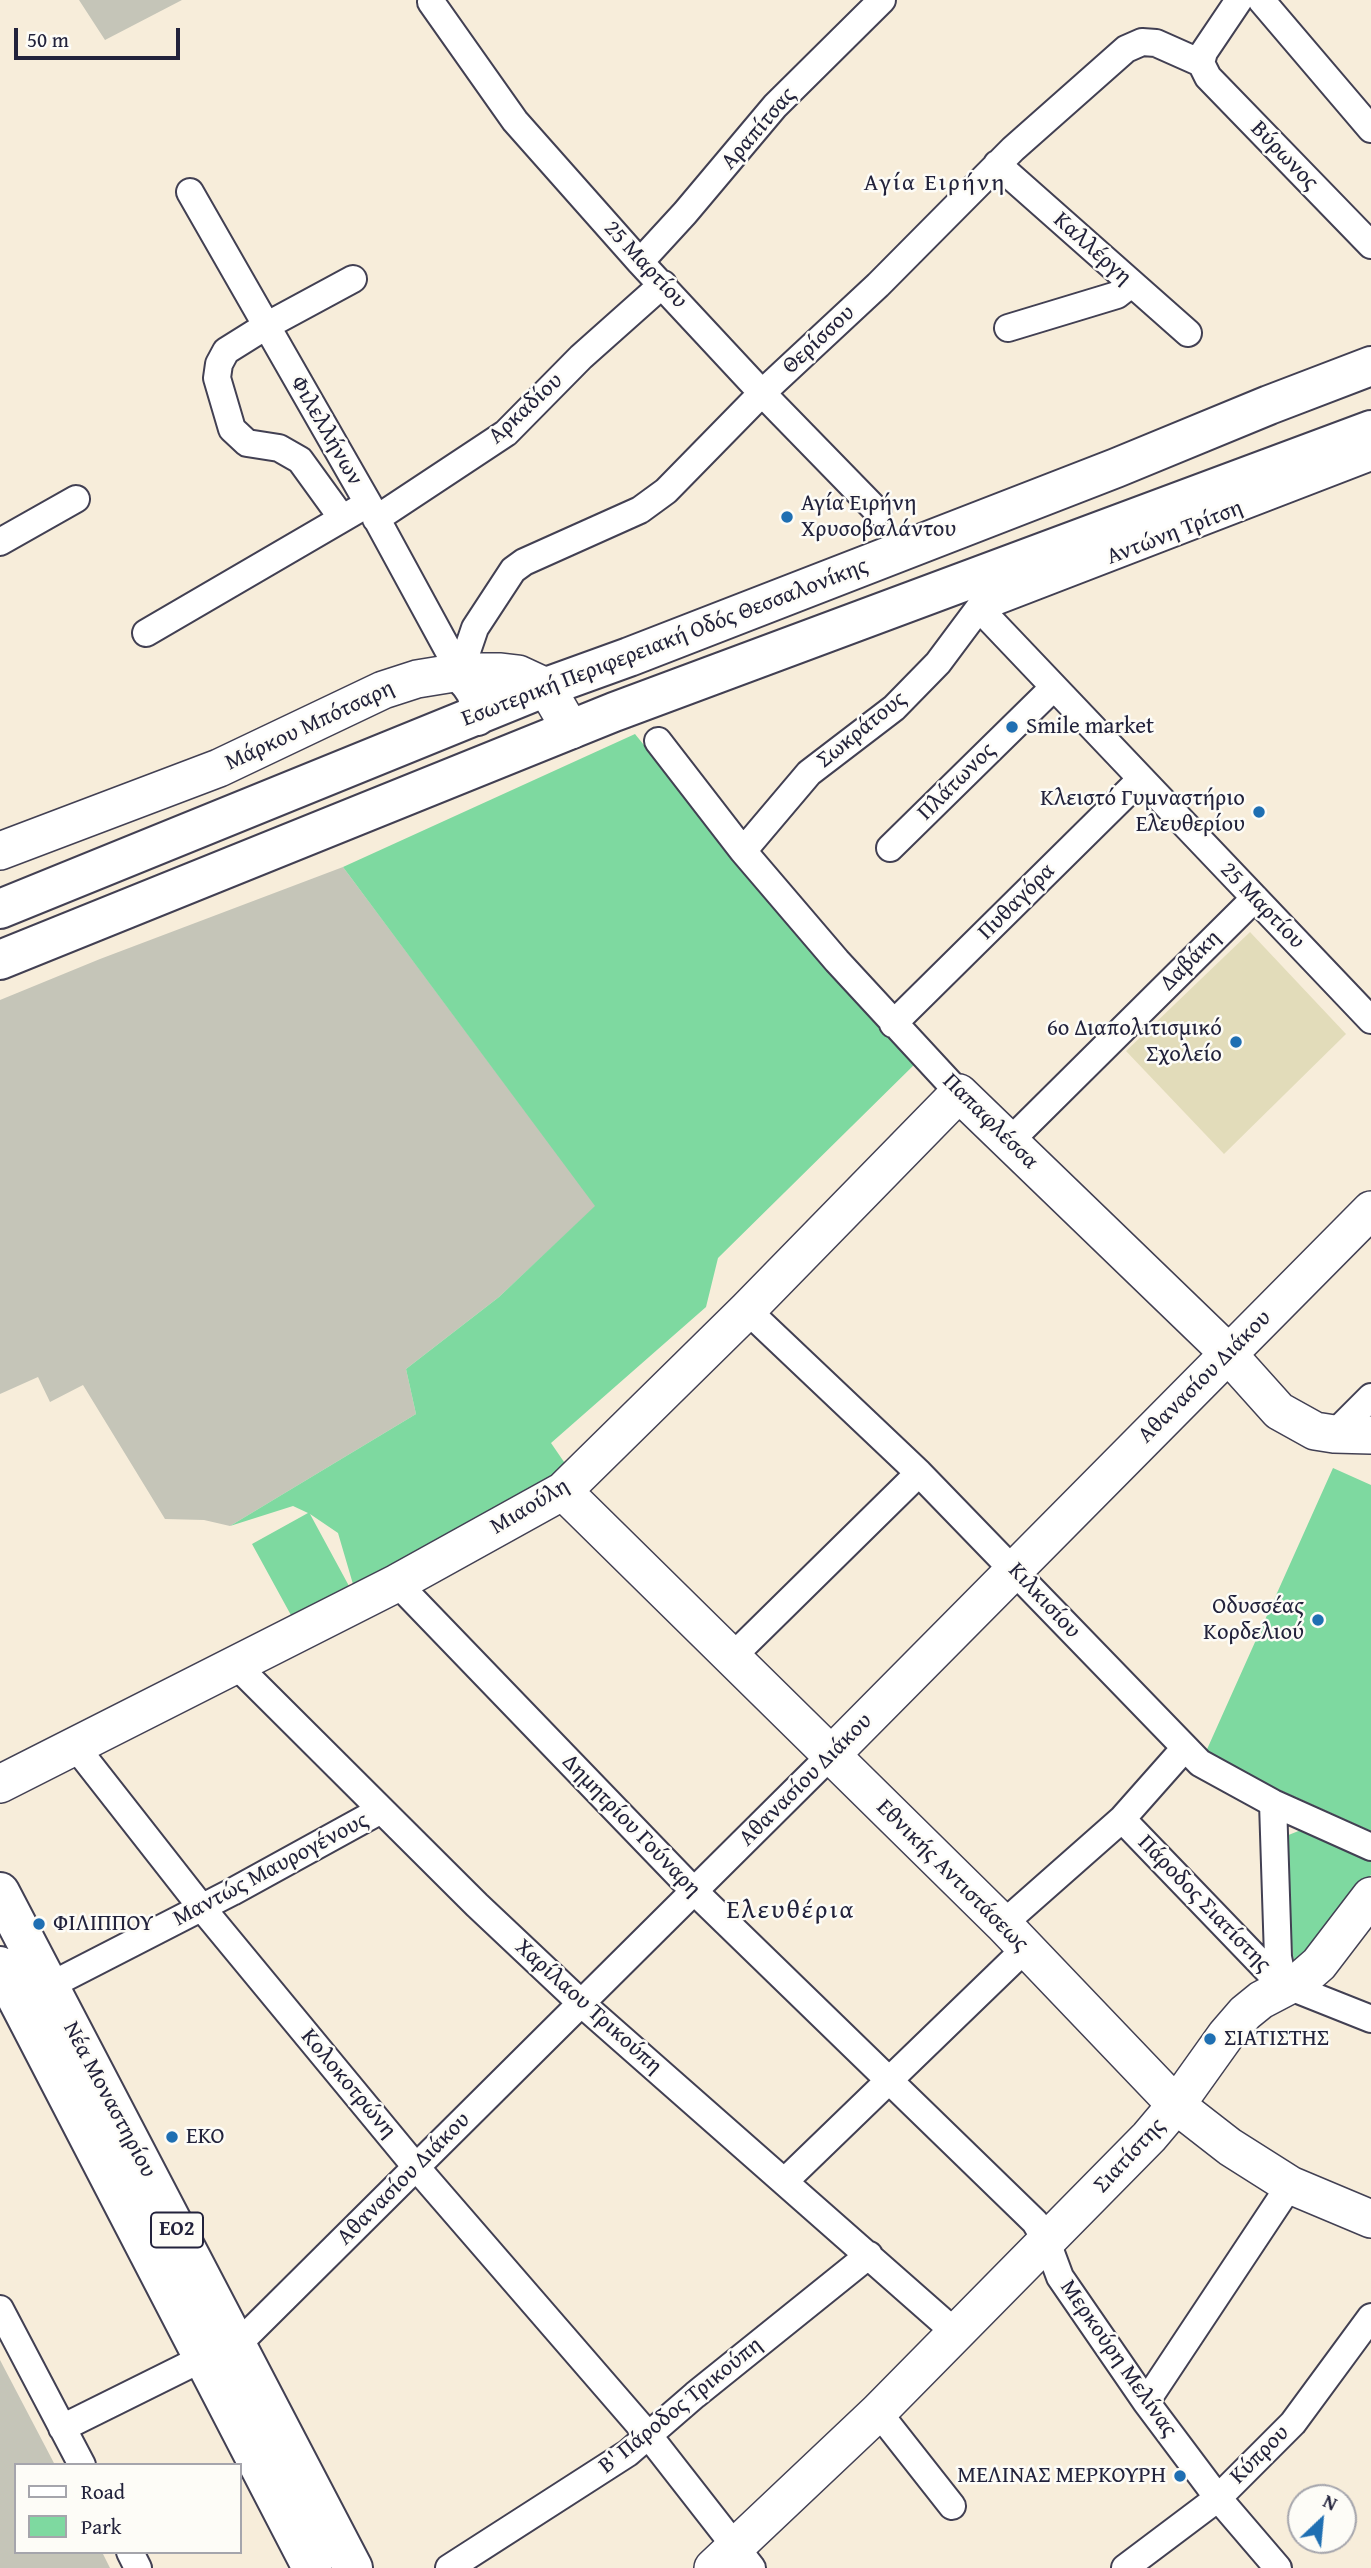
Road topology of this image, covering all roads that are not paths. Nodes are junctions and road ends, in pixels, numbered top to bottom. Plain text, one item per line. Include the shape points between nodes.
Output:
1 (882, 0) edge
2 (1259, 1) edge
3 (431, 2) edge
4 (1201, 64) junction
5 (1371, 128) edge
6 (997, 164) junction
7 (190, 192) dead end
8 (1371, 245) edge
9 (640, 262) junction
10 (354, 279) dead end
11 (663, 284) junction
12 (1131, 284) junction
13 (266, 326) junction
14 (1008, 328) dead end
15 (1188, 333) dead end
16 (1371, 366) edge
17 (762, 393) junction
18 (1371, 430) edge
19 (1371, 457) edge
20 (76, 499) dead end
21 (372, 511) junction
22 (878, 512) dead end
23 (342, 518) junction
24 (0, 542) edge
25 (979, 608) junction
26 (146, 633) dead end
27 (460, 672) junction
28 (546, 687) junction
29 (1054, 687) junction
30 (477, 716) junction
31 (571, 730) junction
32 (658, 741) dead end
33 (1141, 779) junction
34 (890, 848) dead end
35 (0, 851) edge
36 (743, 851) junction
37 (1255, 898) junction
38 (0, 909) edge
39 (0, 960) edge
40 (1371, 1020) edge
41 (893, 1024) junction
42 (959, 1093) junction
43 (1009, 1142) junction
44 (1371, 1210) edge
45 (747, 1310) junction
46 (1228, 1354) junction
47 (1371, 1397) edge
48 (1334, 1434) junction
49 (1371, 1435) edge
50 (919, 1473) junction
51 (563, 1491) junction
52 (1015, 1570) junction
53 (397, 1583) junction
54 (732, 1657) junction
55 (235, 1664) junction
56 (75, 1746) junction
57 (1184, 1749) junction
58 (830, 1756) junction
59 (0, 1784) edge
60 (1273, 1803) junction
61 (381, 1810) junction
62 (1122, 1819) junction
63 (1371, 1847) edge
64 (694, 1891) junction
65 (0, 1892) edge
66 (1371, 1896) edge
67 (202, 1908) junction
68 (1015, 1936) junction
69 (0, 1966) edge
70 (49, 1986) junction
71 (1288, 1986) junction
72 (581, 2003) junction
73 (1371, 2019) edge
74 (891, 2080) junction
75 (1176, 2105) junction
76 (416, 2166) junction
77 (785, 2181) junction
78 (1290, 2185) junction
79 (1371, 2219) edge
80 (1047, 2242) junction
81 (869, 2255) junction
82 (0, 2309) edge
83 (1371, 2317) edge
84 (957, 2333) junction
85 (220, 2352) junction
86 (1146, 2402) junction
87 (878, 2412) junction
88 (62, 2428) junction
89 (649, 2436) junction
90 (81, 2463) edge
91 (1218, 2498) junction
92 (953, 2506) dead end
93 (733, 2561) edge
94 (312, 2568) edge
95 (354, 2568) edge
96 (449, 2568) edge
97 (1125, 2568) edge
98 (1278, 2568) edge

1 - 9 street, Αραπίτσας via 775,107
2 - 4 street via 1204,52
2 - 5 street
3 - 9 street, 25 Μαρτίου via 515,121
4 - 6 street, Θερίσσου via 1156,43 1142,42 1126,49
4 - 8 street, Βύρωνος via 1208,77
6 - 12 street, Καλλέργη
6 - 17 street, Θερίσσου via 878,285
7 - 13 street, Φιλελλήνων
9 - 11 street, 25 Μαρτίου
10 - 13 street
11 - 17 street, 25 Μαρτίου
11 - 21 street, Αρκαδίου via 506,433
12 - 14 street via 1117,295
12 - 15 street, Καλλέργη
13 - 21 street, Φιλελλήνων
13 - 23 street via 226,351 219,364 216,378 232,429 247,443 279,448 300,460
16 - 28 main road, Εσωτερική Περιφερειακή Οδός Θεσσαλονίκης
17 - 22 street, 25 Μαρτίου
17 - 27 street, Θερίσσου via 666,491 640,510 513,570 475,628
18 - 31 main road, Εσωτερική Περιφερειακή Οδός Θεσσαλονίκης
19 - 25 street, Αντώνη Τρίτση
20 - 24 street
21 - 23 street, Αρκαδίου
21 - 27 street, Φιλελλήνων
23 - 26 street, Αρκαδίου
25 - 29 street, 25 Μαρτίου
25 - 36 street, Σωκράτους via 938,663 894,708 809,773
27 - 28 street, Μάρκου Μπότσαρη via 517,674
27 - 30 main road via 476,692
27 - 35 street, Μάρκου Μπότσαρη via 383,690 219,768
28 - 30 main road, Εσωτερική Περιφερειακή Οδός Θεσσαλονίκης
28 - 31 street
29 - 33 street, 25 Μαρτίου
29 - 34 street, Πλάτωνος
30 - 38 main road, Εσωτερική Περιφερειακή Οδός Θεσσαλονίκης
31 - 39 main road, Εσωτερική Περιφερειακή Οδός Θεσσαλονίκης
32 - 36 street, Παπαφλέσσα
33 - 37 street, 25 Μαρτίου
33 - 41 street, Πυθαγόρα
36 - 41 street, Παπαφλέσσα
37 - 40 street, 25 Μαρτίου
37 - 43 street, Δαβάκη
41 - 42 street, Παπαφλέσσα
42 - 43 street, Παπαφλέσσα
42 - 45 street, Μιαούλη
43 - 46 street, Παπαφλέσσα
44 - 46 street, Αθανασίου Διάκου
45 - 50 street, Κιλκισίου
45 - 51 street, Μιαούλη
46 - 48 street, Παπαφλέσσα via 1279,1410 1315,1431
46 - 52 street, Αθανασίου Διάκου
47 - 48 street
48 - 49 street, Παπαφλέσσα
50 - 52 street, Κιλκισίου
50 - 54 street
51 - 53 street, Μιαούλη
51 - 54 street, Εθνικής Αντιστάσεως
52 - 57 street, Κιλκισίου
52 - 58 street, Αθανασίου Διάκου
53 - 55 street, Μιαούλη
53 - 64 street, Δημητρίου Γούναρη
54 - 58 street, Εθνικής Αντιστάσεως
55 - 56 street, Μιαούλη
55 - 61 street, Χαρίλαου Τρικούπη
56 - 59 street, Μιαούλη
56 - 67 street, Κολοκοτρώνη
57 - 60 street, Κιλκισίου via 1213,1772
57 - 62 street
58 - 64 street, Αθανασίου Διάκου
58 - 68 street, Εθνικής Αντιστάσεως
60 - 63 street, Κιλκισίου
60 - 71 street via 1278,1956
61 - 67 street, Μαντώς Μαυρογένους
61 - 72 street, Χαρίλαου Τρικούπη
62 - 68 street
62 - 71 street, Πάροδος Σιατίστης via 1268,1971
64 - 72 street, Αθανασίου Διάκου
64 - 74 street, Δημητρίου Γούναρη
65 - 70 main road, Νέα Μοναστηρίου / ΕΟ2
66 - 71 street, Σιατίστης via 1319,1964
67 - 70 street, Μαντώς Μαυρογένους
67 - 76 street, Κολοκοτρώνη
68 - 74 street
68 - 75 street, Εθνικής Αντιστάσεως
69 - 85 main road, Νέα Μοναστηρίου / ΕΟ2
70 - 85 main road, Νέα Μοναστηρίου / ΕΟ2
71 - 73 street, Πάροδος Σιατίστης
71 - 75 street, Σιατίστης via 1261,2000 1238,2021
72 - 76 street, Αθανασίου Διάκου
72 - 77 street, Χαρίλαου Τρικούπη
74 - 77 street
74 - 80 street, Δημητρίου Γούναρη via 1027,2213
75 - 78 street, Εθνικής Αντιστάσεως
75 - 80 street, Σιατίστης
76 - 85 street, Αθανασίου Διάκου
76 - 89 street, Κολοκοτρώνη
77 - 81 street, Χαρίλαου Τρικούπη
78 - 79 street, Εθνικής Αντιστάσεως
78 - 86 street
80 - 84 street, Σιατίστης
80 - 86 street, Μερκούρη Μελίνας via 1060,2277
81 - 84 street, Χαρίλαου Τρικούπη
81 - 89 street, Β' Πάροδος Τρικούπη
82 - 88 street
83 - 91 street, Κύπρου via 1293,2423
84 - 87 street, Σιατίστης
85 - 88 street, Αθανασίου Διάκου
85 - 94 main road, Νέα Μοναστηρίου / ΕΟ2
85 - 95 main road, Νέα Μοναστηρίου / ΕΟ2
86 - 91 street, Μερκούρη Μελίνας
87 - 92 street
87 - 93 street, Σιατίστης
88 - 90 street
89 - 93 street, Κολοκοτρώνη
89 - 96 street, Β' Πάροδος Τρικούπη
91 - 97 street, Κύπρου
91 - 98 street, Μερκούρη Μελίνας

